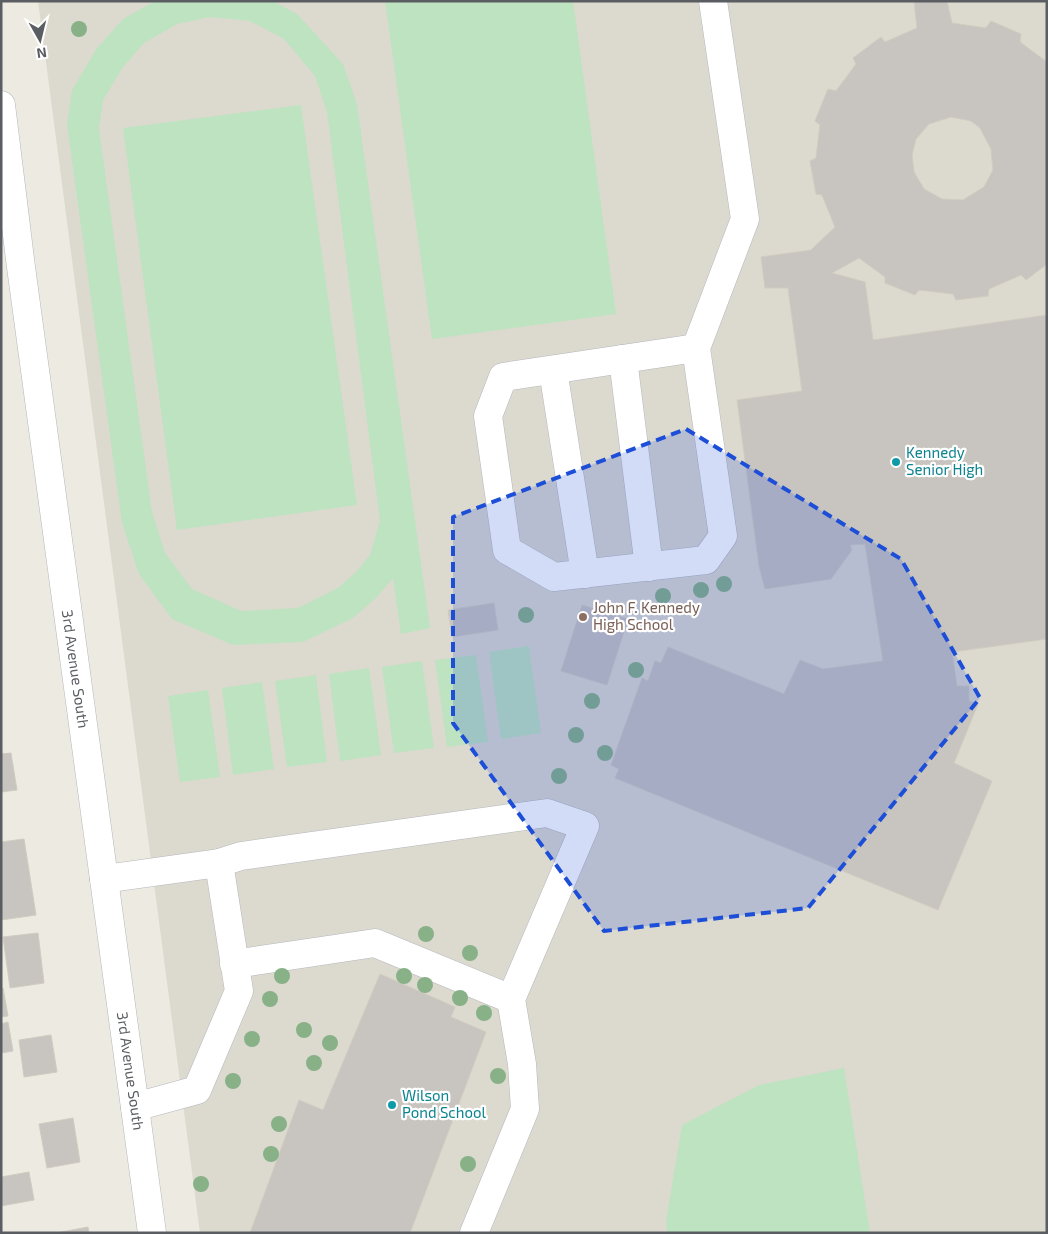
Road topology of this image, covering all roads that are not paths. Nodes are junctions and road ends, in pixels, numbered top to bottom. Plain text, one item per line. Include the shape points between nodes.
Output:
1 (712, 1) edge
2 (1, 105) edge
3 (11, 268) edge
4 (696, 348) junction
5 (623, 359) junction
6 (553, 370) junction
7 (649, 566) junction
8 (585, 574) junction
9 (220, 863) junction
10 (104, 879) junction
11 (234, 964) junction
12 (511, 999) junction
13 (135, 1107) junction
14 (152, 1233) edge
15 (474, 1233) edge

1 - 4 street via 745,218
2 - 3 street, 3rd Avenue South
3 - 10 street, 3rd Avenue South
4 - 5 street
4 - 7 street via 723,536 706,560
5 - 6 street
5 - 7 street
6 - 8 street
6 - 8 street via 503,377 488,416 507,550 554,577
7 - 8 street
9 - 10 street
9 - 11 street
9 - 12 street via 241,856 547,813 585,826
10 - 13 street, 3rd Avenue South
11 - 12 street via 375,943
11 - 13 street via 239,991 196,1090
12 - 15 street via 522,1064 525,1110
13 - 14 street, 3rd Avenue South

